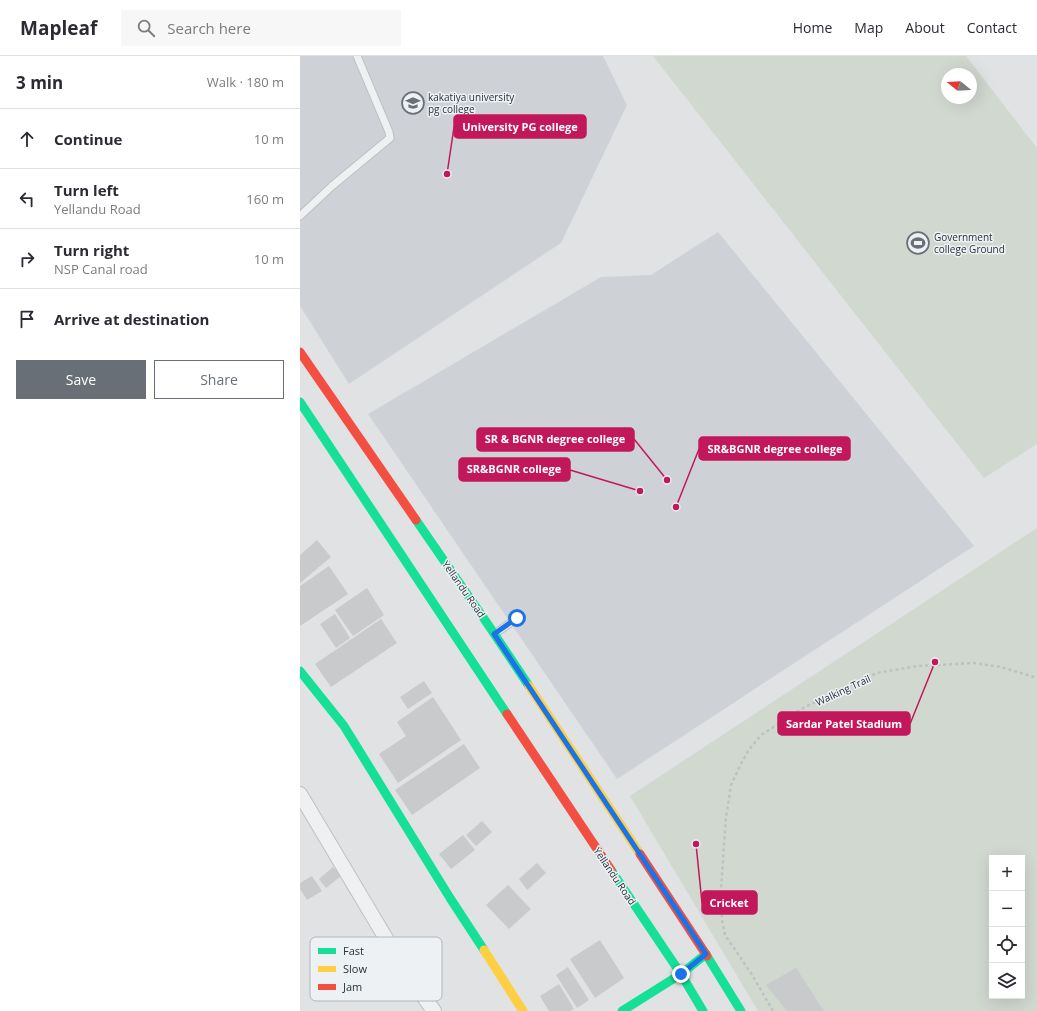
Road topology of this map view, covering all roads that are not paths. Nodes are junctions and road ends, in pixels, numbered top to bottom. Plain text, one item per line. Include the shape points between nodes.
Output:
1 (357, 56) edge
2 (300, 216) edge
3 (300, 352) edge
4 (300, 402) edge
5 (517, 618) dead end
6 (494, 634) junction
7 (300, 671) edge
8 (300, 794) edge
9 (385, 937) edge
10 (706, 954) junction
11 (681, 974) junction
12 (427, 1001) edge
13 (434, 1011) edge
14 (523, 1011) edge
15 (622, 1011) edge
16 (703, 1011) edge
17 (741, 1011) edge

1 - 2 lane via 390,138
3 - 6 main road, Yellandu Road
4 - 11 main road, Yellandu Road
5 - 6 lane
6 - 10 main road, Yellandu Road
7 - 14 main road via 344,726
8 - 9 street
10 - 11 main road
10 - 17 main road, Yellandu Road
11 - 15 main road
11 - 16 main road, Yellandu Road
12 - 13 street

